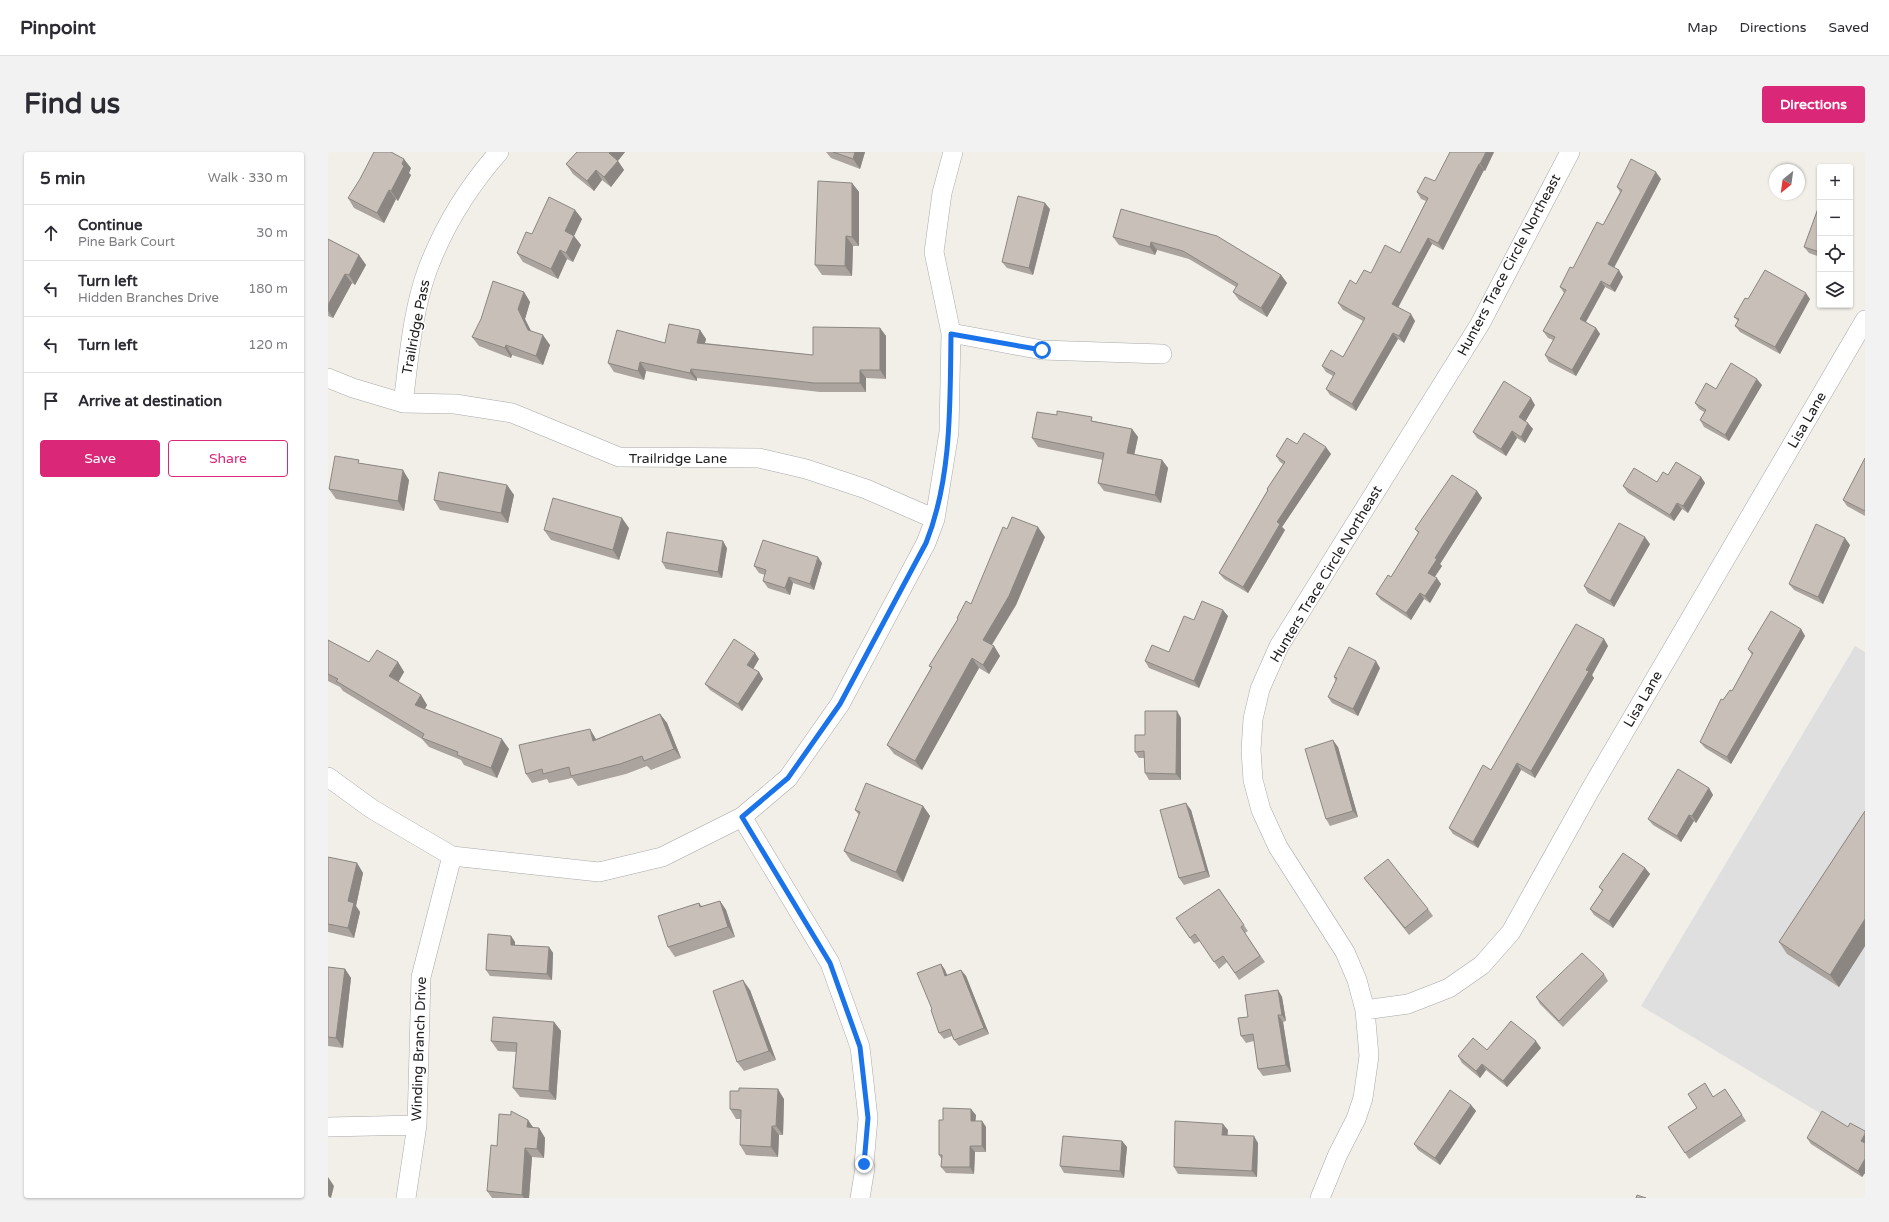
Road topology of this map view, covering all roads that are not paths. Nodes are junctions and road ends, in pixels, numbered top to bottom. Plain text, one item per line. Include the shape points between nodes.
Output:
1 (499, 152) edge
2 (953, 152) edge
3 (1570, 152) edge
4 (1865, 320) edge
5 (951, 334) junction
6 (1162, 354) dead end
7 (328, 378) edge
8 (403, 403) junction
9 (935, 519) junction
10 (328, 777) edge
11 (742, 817) junction
12 (452, 856) junction
13 (1365, 1010) junction
14 (417, 1124) junction
15 (328, 1127) edge
16 (862, 1197) edge
17 (406, 1198) edge
18 (1320, 1198) edge

1 - 8 street, Trailridge Pass via 485,168 450,222 427,272 414,322
2 - 5 street via 942,193 934,252
3 - 13 street, Hunters Trace Circle Northeast via 1480,324 1280,646 1260,689 1253,719 1251,750 1261,810 1278,847 1345,952 1357,980
4 - 13 street, Lisa Lane via 1589,792 1511,932 1482,965 1449,988 1408,1004
5 - 6 street via 1042,350
5 - 9 street via 949,432
7 - 8 street, Trailridge Lane
8 - 9 street, Trailridge Lane via 455,404 512,413 619,457 760,458 806,469 866,489
9 - 11 street via 926,543 840,704 788,778
10 - 12 street via 372,809
11 - 12 street via 662,857 599,872
11 - 16 street via 830,963 860,1047 868,1118
12 - 14 street, Winding Branch Drive via 421,977
13 - 18 street, Hunters Trace Circle Northeast via 1369,1056 1363,1098
14 - 15 street
14 - 17 street, Winding Branch Drive

